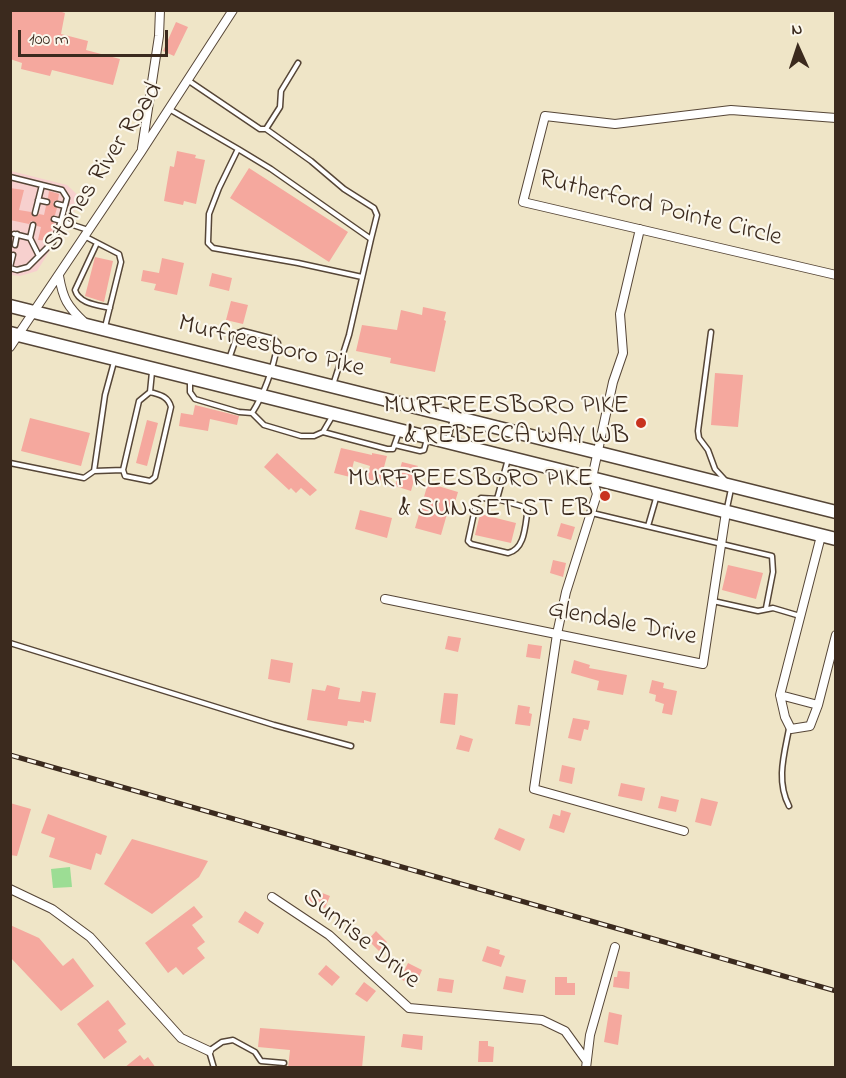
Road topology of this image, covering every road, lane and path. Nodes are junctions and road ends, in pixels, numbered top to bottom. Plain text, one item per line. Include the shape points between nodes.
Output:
1 (160, 10) edge
2 (233, 10) edge
3 (298, 63) dead end
4 (188, 80) junction
5 (169, 109) junction
6 (836, 118) edge
7 (266, 129) junction
8 (238, 149) junction
9 (141, 153) junction
10 (10, 177) edge
11 (42, 185) junction
12 (38, 200) junction
13 (47, 202) dead end
14 (57, 204) dead end
15 (65, 206) junction
16 (35, 213) dead end
17 (54, 219) dead end
18 (61, 221) junction
19 (640, 229) junction
20 (40, 230) dead end
21 (87, 234) junction
22 (30, 238) junction
23 (371, 239) junction
24 (97, 243) junction
25 (15, 245) dead end
26 (13, 255) dead end
27 (39, 256) junction
28 (10, 268) edge
29 (836, 275) edge
30 (59, 276) junction
31 (362, 277) junction
32 (10, 306) edge
33 (110, 308) junction
34 (35, 312) junction
35 (88, 326) junction
36 (105, 330) junction
37 (711, 332) dead end
38 (15, 334) edge
39 (10, 347) edge
40 (115, 360) junction
41 (229, 360) junction
42 (152, 369) junction
43 (272, 370) junction
44 (190, 378) junction
45 (333, 386) junction
46 (150, 392) junction
47 (262, 397) junction
48 (252, 413) junction
49 (333, 415) junction
50 (453, 418) junction
51 (399, 431) junction
52 (323, 432) junction
53 (428, 439) junction
54 (447, 443) junction
55 (395, 445) junction
56 (598, 453) junction
57 (508, 458) junction
58 (10, 463) edge
59 (123, 470) junction
60 (94, 471) junction
61 (592, 478) junction
62 (732, 486) junction
63 (657, 495) junction
64 (496, 499) junction
65 (726, 512) junction
66 (836, 512) edge
67 (591, 513) junction
68 (648, 526) junction
69 (821, 536) junction
70 (836, 539) edge
71 (722, 542) junction
72 (385, 599) dead end
73 (712, 601) junction
74 (766, 608) junction
75 (800, 616) junction
76 (556, 634) junction
77 (836, 635) edge
78 (10, 643) edge
79 (780, 694) junction
80 (818, 705) junction
81 (789, 725) junction
82 (351, 747) dead end
83 (789, 806) dead end
84 (684, 831) dead end
85 (10, 889) edge
86 (272, 897) dead end
87 (615, 947) dead end
88 (209, 1051) junction
89 (284, 1064) dead end
90 (586, 1064) edge
91 (214, 1068) edge

1 - 9 street
2 - 4 street, Stones River Road
3 - 7 lane via 281,91 280,107
4 - 5 street, Stones River Road
4 - 7 lane via 260,129
5 - 8 lane
5 - 9 street, Stones River Road
6 - 19 street, Rutherford Pointe Circle via 731,110 615,124 545,116 523,202
7 - 23 lane via 374,208 377,215
8 - 23 lane
8 - 31 lane via 209,214 208,243 213,248
9 - 21 street, Stones River Road
10 - 11 lane
11 - 12 lane
11 - 15 lane via 62,190
12 - 13 lane
12 - 16 lane
14 - 15 lane
15 - 18 lane
17 - 18 lane
18 - 21 lane
18 - 27 lane via 53,242
19 - 29 street, Rutherford Pointe Circle
19 - 56 street via 620,314 622,353
20 - 22 lane via 33,226
21 - 24 lane
21 - 30 street, Stones River Road
22 - 25 lane via 16,234
22 - 27 lane
23 - 31 lane
24 - 33 lane via 119,254 121,262
24 - 33 lane via 75,290 82,300
26 - 28 lane
27 - 28 lane via 28,267
30 - 34 street, Stones River Road
30 - 35 street via 66,303
31 - 45 lane
32 - 34 main road, Murfreesboro Pike
33 - 36 lane
34 - 35 main road, Murfreesboro Pike
34 - 38 street, Stones River Road
35 - 36 main road, Murfreesboro Pike
36 - 41 main road, Murfreesboro Pike
37 - 62 lane via 699,438 715,469
38 - 39 street, Stones River Road
38 - 40 main road
40 - 42 main road
40 - 60 lane via 105,395
41 - 43 main road, Murfreesboro Pike
41 - 43 lane via 238,333 243,331 278,343
42 - 44 main road
42 - 46 lane
43 - 45 main road, Murfreesboro Pike
43 - 47 lane
44 - 47 main road
44 - 48 lane via 190,392 195,399
45 - 50 main road, Murfreesboro Pike
46 - 59 lane via 139,401
46 - 59 lane via 164,396 171,407 155,477 141,481 125,476
47 - 48 lane
47 - 49 main road
48 - 52 lane via 264,425 301,436
49 - 51 main road
49 - 52 lane
50 - 54 lane
50 - 56 main road, Murfreesboro Pike
51 - 53 main road
51 - 55 lane
52 - 55 lane via 387,449
53 - 54 main road
53 - 55 lane via 420,452
54 - 57 main road
56 - 61 street
56 - 62 main road, Murfreesboro Pike
57 - 61 main road
57 - 64 lane
58 - 60 lane via 84,478
59 - 60 lane
61 - 63 main road
61 - 67 street via 597,494
62 - 65 lane
62 - 66 main road, Murfreesboro Pike
63 - 65 main road
63 - 68 lane
64 - 64 lane via 481,498 476,504 468,541 508,553 519,548 528,508
65 - 69 main road
65 - 71 street, Glendale Drive
67 - 68 lane
67 - 76 street
68 - 71 lane
69 - 70 main road
69 - 75 street
71 - 73 street, Glendale Drive
71 - 74 lane via 772,556
72 - 76 street, Glendale Drive
73 - 74 lane via 758,611
73 - 76 street, Glendale Drive via 703,664
74 - 75 lane
75 - 79 street
76 - 84 street via 534,789
77 - 80 street
78 - 82 lane
79 - 80 street
79 - 81 street
80 - 81 street via 810,726 791,729
81 - 83 lane via 781,785
85 - 88 street via 52,909 90,936 181,1038
86 - 90 street, Sunrise Drive via 329,935 409,1008 542,1020 565,1031
87 - 90 street, Sunrise Drive
88 - 89 lane via 233,1040 255,1052 261,1061
88 - 91 lane

